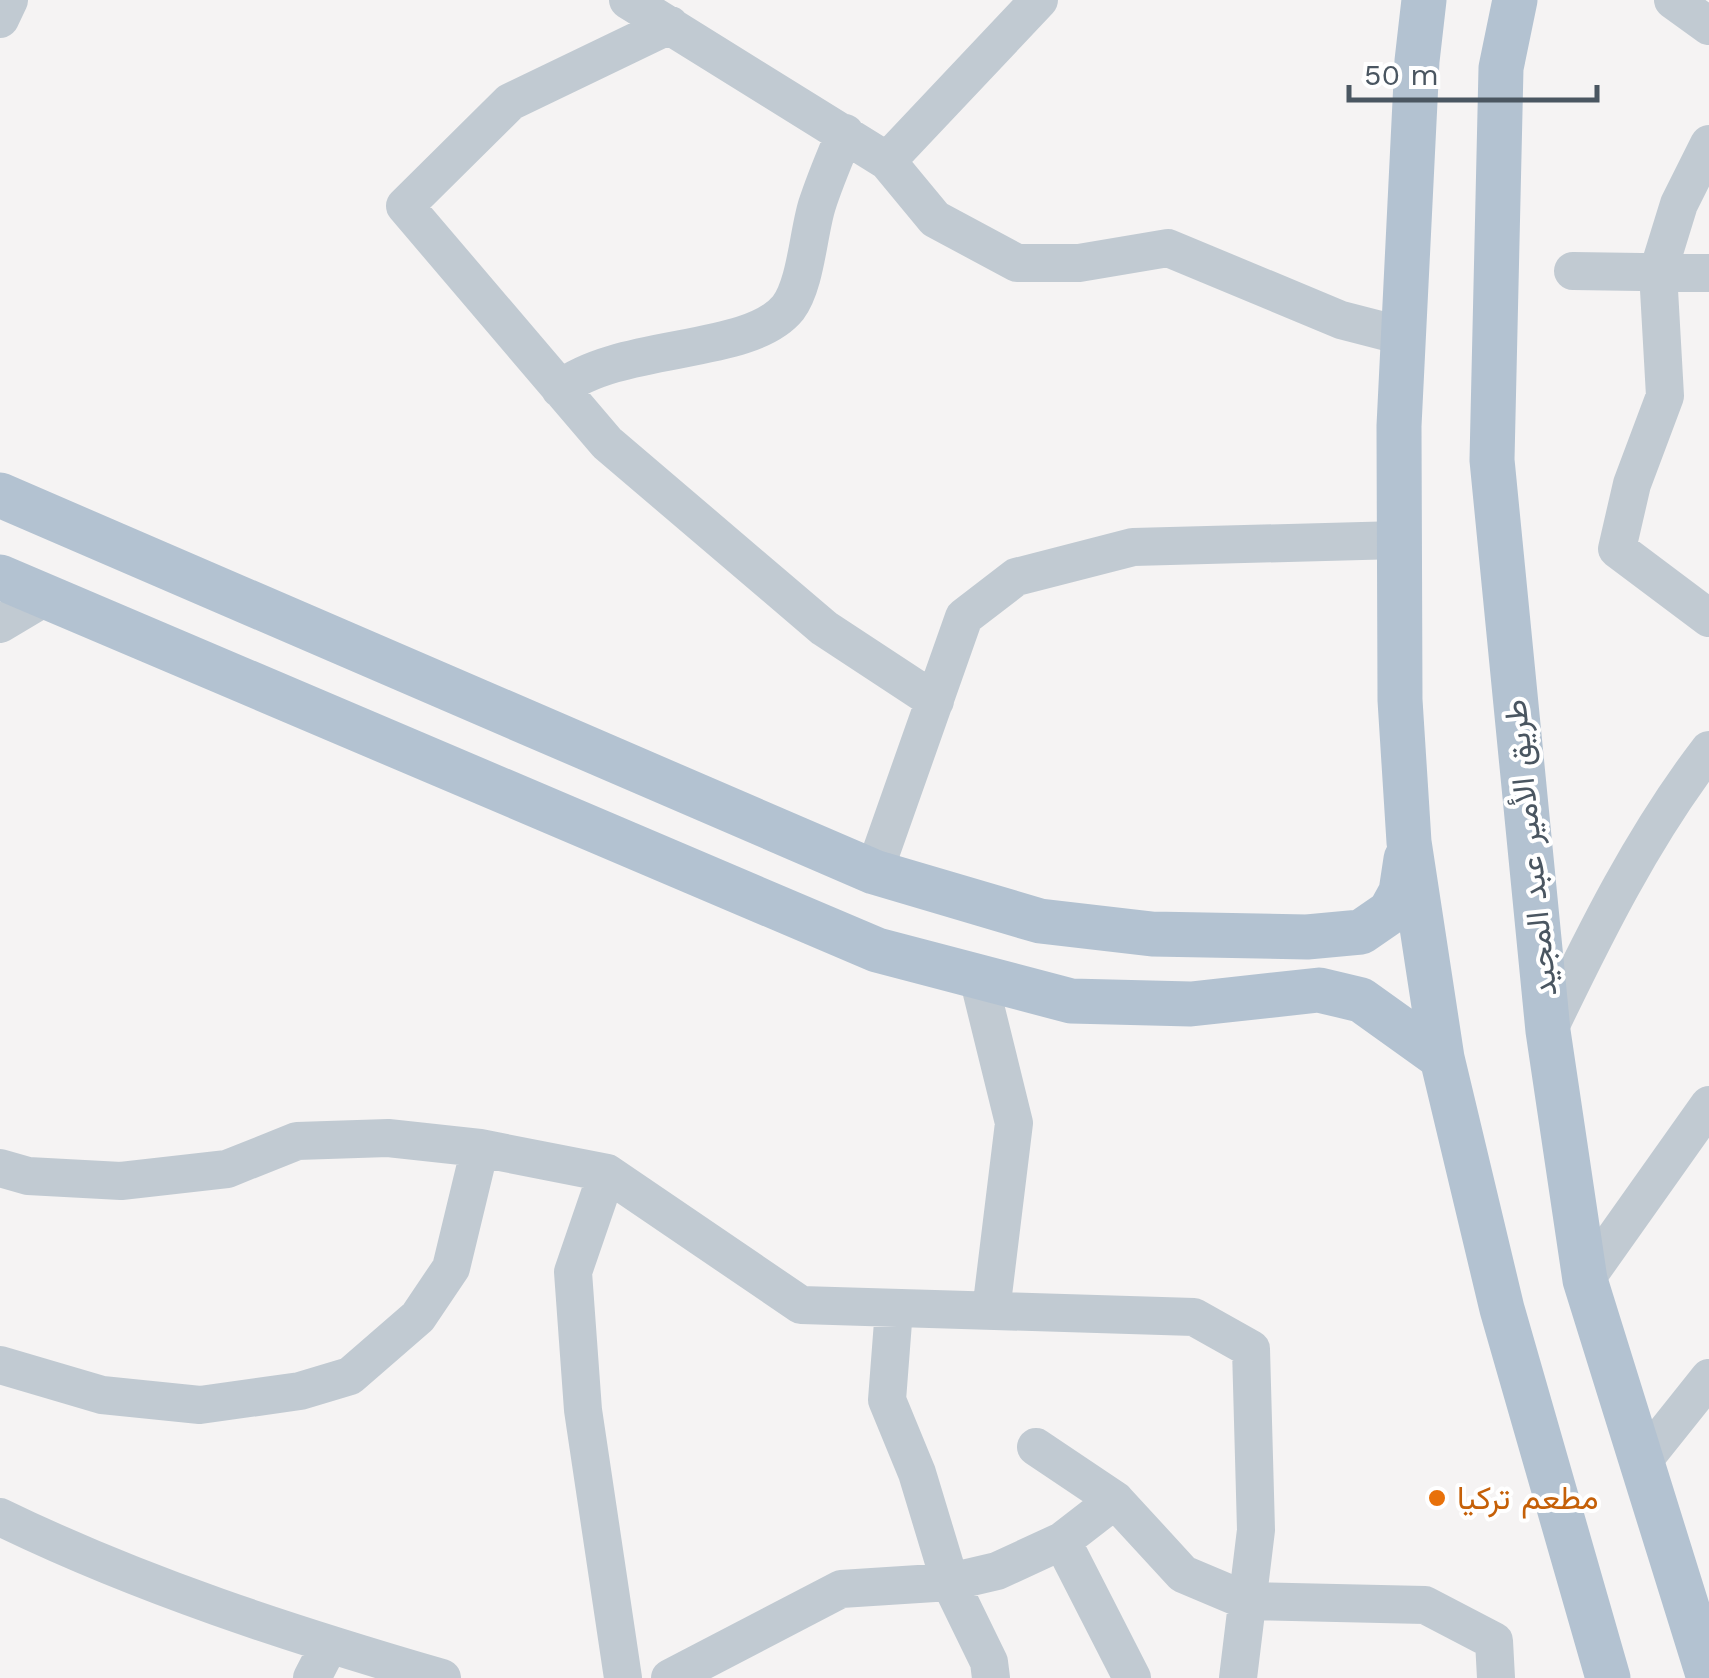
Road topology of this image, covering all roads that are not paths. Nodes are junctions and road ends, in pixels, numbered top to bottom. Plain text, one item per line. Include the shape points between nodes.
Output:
1 (8, 0) edge
2 (628, 0) edge
3 (1039, 0) edge
4 (1424, 0) edge
5 (1515, 0) edge
6 (1673, 0) edge
7 (0, 19) edge
8 (670, 26) junction
9 (1709, 26) edge
10 (844, 133) junction
11 (1709, 144) edge
12 (887, 161) junction
13 (1573, 271) dead end
14 (1658, 272) junction
15 (1709, 273) edge
16 (1403, 336) junction
17 (560, 388) junction
18 (0, 495) edge
19 (1399, 540) junction
20 (0, 576) edge
21 (46, 596) junction
22 (1709, 618) edge
23 (0, 624) edge
24 (935, 702) junction
25 (1709, 750) edge
26 (1408, 842) junction
27 (874, 872) junction
28 (978, 977) junction
29 (1548, 1031) junction
30 (1442, 1058) junction
31 (1709, 1106) edge
32 (480, 1148) junction
33 (0, 1168) edge
34 (607, 1173) junction
35 (1585, 1280) junction
36 (894, 1308) junction
37 (991, 1311) junction
38 (0, 1365) edge
39 (1709, 1378) edge
40 (1036, 1447) dead end
41 (1642, 1462) junction
42 (1115, 1500) junction
43 (0, 1517) edge
44 (1062, 1541) junction
45 (950, 1582) junction
46 (1247, 1601) junction
47 (329, 1645) junction
48 (1705, 1657) edge
49 (312, 1678) edge
50 (442, 1678) edge
51 (623, 1678) edge
52 (670, 1678) edge
53 (991, 1678) edge
54 (1132, 1678) edge
55 (1238, 1678) edge
56 (1496, 1678) edge
57 (1608, 1678) edge

1 - 7 street
2 - 8 street
3 - 12 street
4 - 16 main road
5 - 29 main road, طريق الأمير عبد المجيد via 1501,68 1492,460
6 - 9 street
8 - 10 street
8 - 17 street via 510,102 406,206
10 - 12 street
10 - 17 street via 789,307 749,334 628,358
11 - 14 street via 1679,204
12 - 16 street via 935,218 1017,263 1079,262 1168,248 1341,320
13 - 14 street
14 - 15 street
14 - 22 street via 1665,396 1632,484 1618,549
16 - 19 main road
17 - 24 street via 606,443 824,628
18 - 27 main road
19 - 24 street via 1133,547 1016,577 964,617
19 - 26 main road
20 - 21 main road
21 - 23 street
21 - 28 main road via 877,950
24 - 27 street
25 - 29 street via 1668,803
26 - 27 main road via 1401,892 1390,912 1362,932 1307,938 1152,934 1040,920
26 - 30 main road
28 - 30 main road via 1071,1001 1191,1004 1319,990 1361,1000
28 - 37 street via 1014,1123
29 - 35 main road, طريق الأمير عبد المجيد
30 - 57 main road via 1502,1309
31 - 35 street
32 - 33 street via 388,1138 297,1141 227,1169 121,1181
32 - 34 street
32 - 38 street via 451,1268 418,1317 350,1376 300,1392 200,1404 102,1394
34 - 36 street via 801,1306
34 - 51 street via 573,1272 583,1410
35 - 41 main road, طريق الأمير عبد المجيد
36 - 37 street
36 - 45 street via 887,1400
37 - 46 street via 1194,1318 1251,1350 1256,1530
39 - 41 street
40 - 42 street
41 - 48 main road, طريق الأمير عبد المجيد
42 - 44 street
42 - 46 street via 1183,1574
43 - 47 street via 164,1588
44 - 45 street via 997,1571
44 - 54 street
45 - 52 street via 841,1589
45 - 53 street
46 - 55 street
46 - 56 street via 1425,1604 1494,1641
47 - 49 street
47 - 50 street

